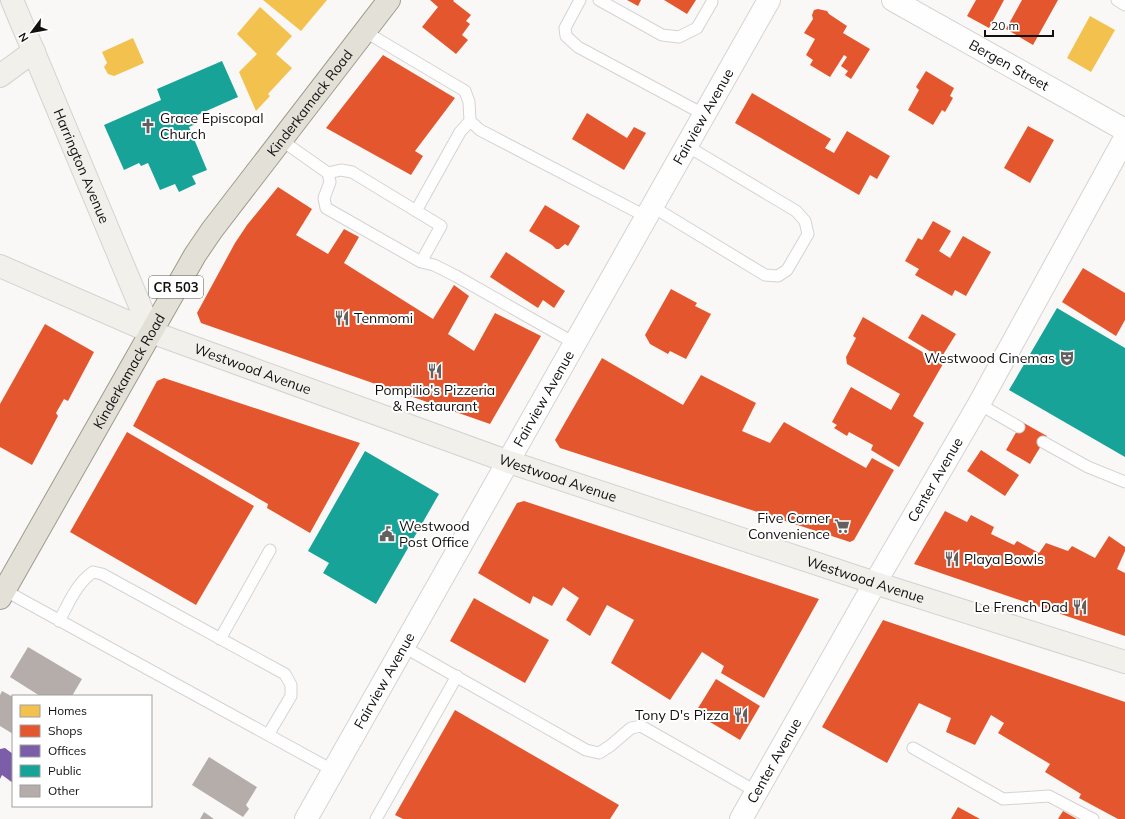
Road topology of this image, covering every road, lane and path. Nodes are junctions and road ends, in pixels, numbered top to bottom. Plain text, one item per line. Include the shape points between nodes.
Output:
1 (12, 0) edge
2 (389, 0) edge
3 (580, 0) edge
4 (599, 0) edge
5 (769, 0) edge
6 (893, 0) edge
7 (1117, 0) edge
8 (712, 2) dead end
9 (1125, 5) edge
10 (364, 31) junction
11 (34, 52) junction
12 (0, 76) edge
13 (704, 115) junction
14 (470, 121) junction
15 (1125, 130) edge
16 (1125, 138) edge
17 (281, 140) junction
18 (687, 146) junction
19 (328, 173) junction
20 (416, 211) junction
21 (650, 212) junction
22 (421, 262) junction
23 (0, 266) edge
24 (151, 332) junction
25 (576, 344) junction
26 (979, 404) junction
27 (1019, 427) dead end
28 (1044, 442) dead end
29 (509, 462) junction
30 (1125, 482) edge
31 (270, 550) dead end
32 (875, 583) junction
33 (2, 594) edge
34 (59, 621) junction
35 (220, 639) junction
36 (404, 647) junction
37 (1125, 662) edge
38 (456, 676) junction
39 (268, 735) junction
40 (914, 748) dead end
41 (334, 771) junction
42 (757, 792) junction
43 (311, 815) edge
44 (376, 819) edge
45 (741, 819) edge
46 (1093, 819) edge

1 - 11 main road, Harrington Avenue
2 - 10 main road, Kinderkamack Road / CR 503
3 - 13 lane via 565,28 566,36 578,47
4 - 8 lane via 662,35 679,37 697,28
5 - 13 street, Fairview Avenue
6 - 15 street, Bergen Street
7 - 9 lane
10 - 14 lane via 465,91 469,102
10 - 17 main road, Kinderkamack Road / CR 503
11 - 12 main road
11 - 24 main road, Harrington Avenue
13 - 18 street, Fairview Avenue
14 - 20 lane via 460,132
14 - 21 lane via 480,130
16 - 26 street, Center Avenue
17 - 19 lane
17 - 24 main road, Kinderkamack Road / CR 503 via 194,255
18 - 21 street, Fairview Avenue
18 - 21 lane via 796,211 805,221 808,234 787,270 778,276 765,275
19 - 20 lane via 341,170 352,172
19 - 22 lane via 330,182 324,198 326,208
20 - 22 lane via 441,226
21 - 25 street, Fairview Avenue
22 - 25 lane via 434,265 456,276
23 - 24 main road, Westwood Avenue
24 - 29 main road, Westwood Avenue
24 - 33 main road, Kinderkamack Road / CR 503
25 - 29 street, Fairview Avenue
26 - 27 lane
26 - 32 street, Center Avenue
28 - 30 lane via 1088,467
29 - 32 main road, Westwood Avenue
29 - 36 street, Fairview Avenue
31 - 35 lane
32 - 37 main road, Westwood Avenue
32 - 42 street, Center Avenue
33 - 34 lane
34 - 35 lane via 77,587 93,572 102,574
34 - 39 lane
35 - 39 lane via 285,674 291,685 291,696
36 - 38 lane
36 - 41 street, Fairview Avenue
38 - 42 lane via 586,750 599,753 631,728 641,726
38 - 44 lane
39 - 41 lane
40 - 46 lane via 1003,799 1049,796
41 - 43 street, Fairview Avenue
42 - 45 street, Center Avenue

